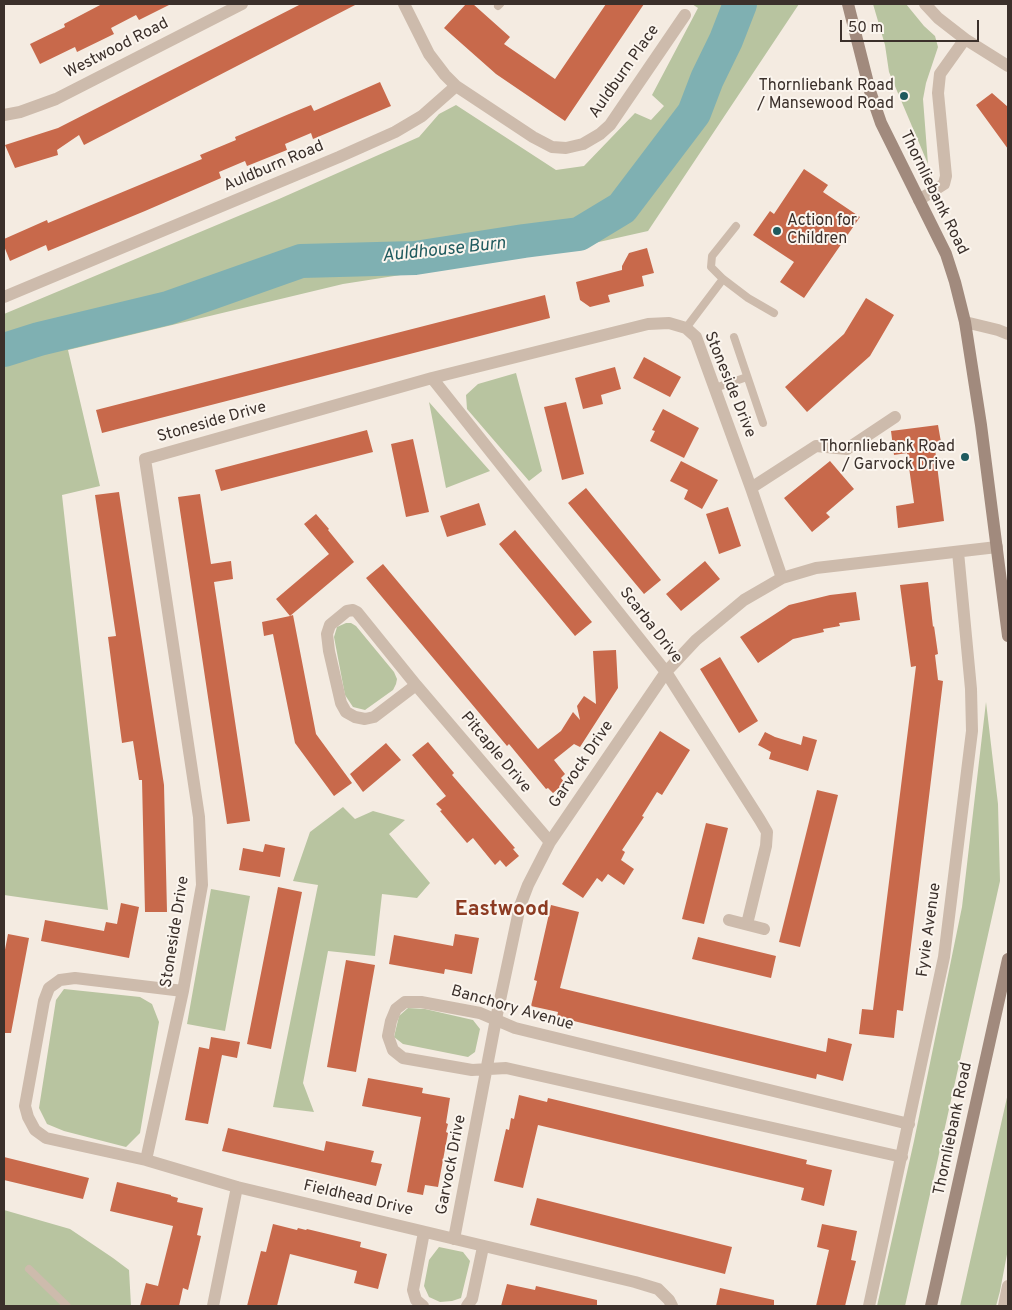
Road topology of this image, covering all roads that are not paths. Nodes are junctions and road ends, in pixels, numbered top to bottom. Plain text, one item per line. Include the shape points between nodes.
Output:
1 (242, 4) edge
2 (404, 4) edge
3 (848, 4) edge
4 (925, 4) edge
5 (685, 15) dead end
6 (965, 39) junction
7 (1008, 66) edge
8 (456, 86) junction
9 (4, 115) edge
10 (919, 200) junction
11 (736, 226) dead end
12 (723, 279) junction
13 (4, 297) edge
14 (774, 313) dead end
15 (965, 322) junction
16 (686, 328) junction
17 (1008, 334) edge
18 (734, 337) dead end
19 (432, 378) junction
20 (747, 378) junction
21 (716, 388) junction
22 (895, 417) dead end
23 (763, 422) dead end
24 (751, 488) junction
25 (997, 547) junction
26 (958, 552) junction
27 (782, 578) junction
28 (1008, 636) edge
29 (666, 672) junction
30 (416, 685) junction
31 (550, 842) junction
32 (729, 920) dead end
33 (747, 924) junction
34 (764, 929) dead end
35 (1008, 959) edge
36 (183, 991) junction
37 (496, 1019) junction
38 (487, 1069) junction
39 (908, 1124) junction
40 (902, 1158) junction
41 (146, 1160) junction
42 (237, 1187) junction
43 (424, 1232) junction
44 (454, 1240) junction
45 (483, 1247) junction
46 (29, 1269) dead end
47 (1008, 1286) edge
48 (67, 1306) edge
49 (213, 1306) edge
50 (423, 1306) edge
51 (467, 1306) edge
52 (672, 1306) edge
53 (868, 1306) edge
54 (931, 1306) edge
55 (1004, 1306) edge

1 - 9 street, Westwood Road via 56,99
2 - 8 street via 429,54
3 - 10 main road, Thornliebank Road via 881,123
4 - 6 street
5 - 8 street, Auldburn Place via 610,125 583,144 552,147
6 - 7 street
6 - 10 street via 940,74 938,93 946,176 944,184
8 - 13 street, Auldburn Road via 422,116 387,135
10 - 15 main road, Thornliebank Road via 946,254
11 - 12 lane via 712,256 711,266
12 - 14 lane
12 - 16 lane
15 - 17 street
15 - 25 main road, Thornliebank Road
16 - 19 street, Stoneside Drive via 669,323 648,324
16 - 21 street, Stoneside Drive via 696,337
18 - 20 lane
19 - 29 street, Scarba Drive
19 - 36 street, Stoneside Drive via 145,459 201,844 202,892
20 - 21 lane
20 - 23 lane
21 - 24 street, Stoneside Drive
22 - 24 street via 847,449 816,446
24 - 27 street, Stoneside Drive
25 - 26 street, Garvock Drive
25 - 28 main road, Thornliebank Road
26 - 27 street, Garvock Drive via 816,568
26 - 39 street, Fyvie Avenue via 972,731 944,957
27 - 29 street, Garvock Drive via 744,600 696,640
29 - 31 street, Garvock Drive
29 - 33 street, Scarba Drive via 767,832
30 - 30 street, Pitcaple Drive via 374,717 365,719 346,712 340,703 329,651 327,634 330,625 347,611 357,612
30 - 31 street, Pitcaple Drive
31 - 37 street, Garvock Drive via 520,906
32 - 33 street
33 - 34 street
35 - 54 main road, Thornliebank Road
36 - 41 street, Stoneside Drive
36 - 41 street, Fieldhead Drive via 75,978 60,980 49,988 44,1001 25,1106 35,1130 46,1138
37 - 38 street, Garvock Drive
37 - 38 street, Banchory Avenue via 480,1013 405,1002 396,1009 388,1036 393,1050 403,1058 472,1070
37 - 39 street, Banchory Avenue via 515,1028
38 - 40 street, Banchory Avenue via 506,1068
38 - 44 street, Garvock Drive
39 - 40 street, Fyvie Avenue
40 - 53 street, Fyvie Avenue
41 - 42 street, Fieldhead Drive
42 - 43 street, Fieldhead Drive
42 - 49 street
43 - 44 street, Fieldhead Drive
43 - 50 street via 413,1290 416,1300
44 - 45 street, Fieldhead Drive
45 - 51 street via 472,1299
45 - 52 street, Fieldhead Drive via 636,1282 658,1289
46 - 48 lane
47 - 55 street

